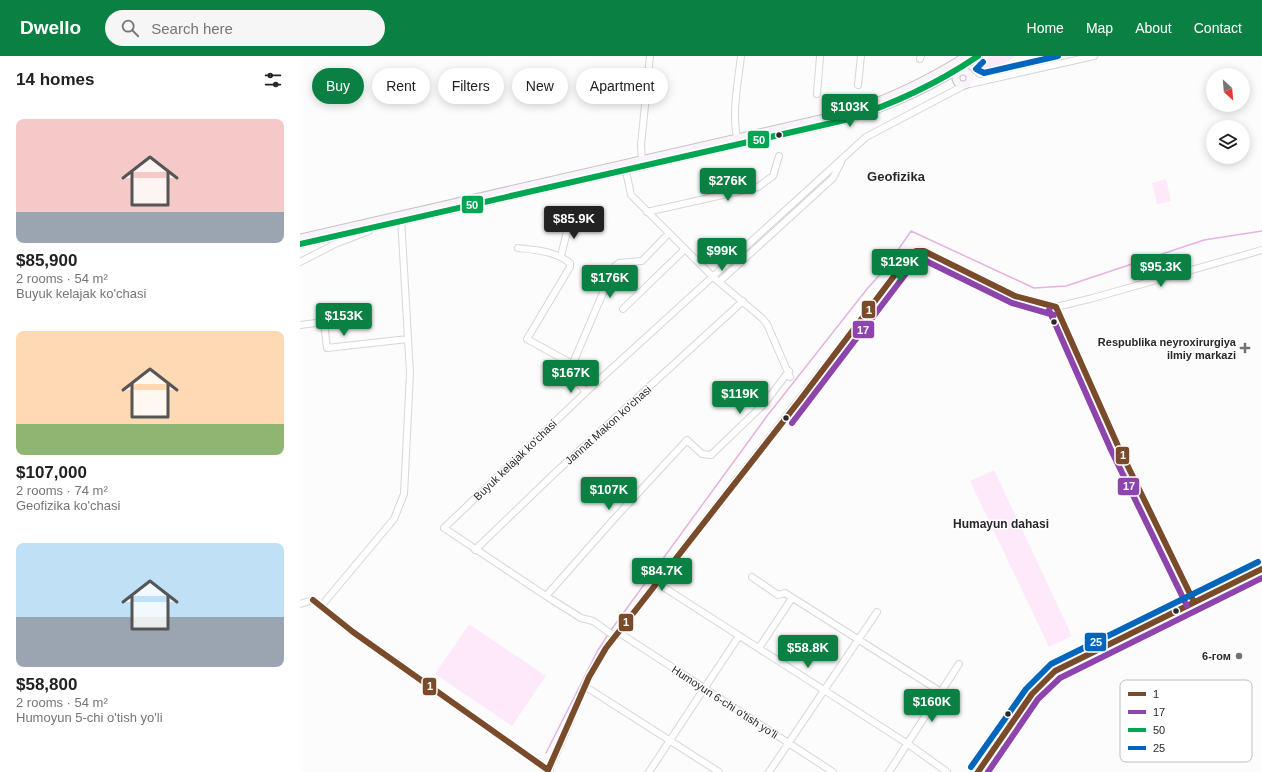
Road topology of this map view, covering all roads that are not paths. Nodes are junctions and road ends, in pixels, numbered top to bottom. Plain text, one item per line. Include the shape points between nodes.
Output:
1 (650, 56) edge
2 (741, 56) edge
3 (820, 56) edge
4 (861, 56) edge
5 (978, 56) edge
6 (1059, 56) edge
7 (1094, 56) edge
8 (966, 59) edge
9 (1061, 64) junction
10 (946, 73) junction
11 (960, 74) junction
12 (983, 81) junction
13 (858, 85) dead end
14 (965, 85) junction
15 (951, 92) junction
16 (817, 94) dead end
17 (738, 142) junction
18 (779, 156) dead end
19 (843, 159) junction
20 (642, 164) junction
21 (627, 176) dead end
22 (647, 212) junction
23 (401, 219) junction
24 (570, 220) dead end
25 (382, 226) junction
26 (669, 234) junction
27 (300, 238) edge
28 (300, 244) edge
29 (518, 248) dead end
30 (685, 249) junction
31 (1262, 250) edge
32 (561, 256) junction
33 (300, 262) edge
34 (713, 277) junction
35 (719, 282) junction
36 (743, 301) junction
37 (1056, 307) junction
38 (623, 310) dead end
39 (300, 325) edge
40 (408, 339) junction
41 (574, 365) junction
42 (586, 392) junction
43 (444, 528) joint
44 (475, 550) junction
45 (1262, 569) edge
46 (752, 577) dead end
47 (657, 584) junction
48 (546, 596) junction
49 (792, 598) junction
50 (1194, 602) junction
51 (300, 604) edge
52 (322, 605) junction
53 (878, 612) dead end
54 (616, 634) junction
55 (740, 636) junction
56 (859, 639) junction
57 (759, 648) junction
58 (959, 664) dead end
59 (586, 687) junction
60 (705, 688) junction
61 (823, 690) junction
62 (941, 692) junction
63 (670, 740) junction
64 (788, 743) junction
65 (908, 744) junction
66 (550, 771) edge
67 (649, 772) edge
68 (718, 772) edge
69 (769, 772) edge
70 (833, 772) edge
71 (889, 772) edge
72 (947, 772) edge
73 (978, 772) edge

1 - 20 street via 640,145
2 - 17 street via 736,111
3 - 16 street
4 - 13 street
5 - 8 main road
6 - 9 street
7 - 9 street, Buyuk kelajak ko'chasi
8 - 10 main road
8 - 11 main road
8 - 11 main road via 967,67
9 - 12 street, Buyuk kelajak ko'chasi
10 - 11 main road
10 - 17 main road via 898,101 859,116
11 - 12 street
11 - 14 main road via 960,85
11 - 14 main road via 969,80
11 - 15 street
12 - 14 street, Buyuk kelajak ko'chasi
14 - 15 street, Buyuk kelajak ko'chasi
15 - 19 street, Buyuk kelajak ko'chasi via 866,138
17 - 20 main road
18 - 22 street via 773,176 758,187
19 - 34 street, Buyuk kelajak ko'chasi
19 - 35 street via 833,178
20 - 23 main road
21 - 22 street via 632,195
22 - 26 street
23 - 25 main road
23 - 27 main road
23 - 40 street
24 - 32 street
25 - 28 main road
25 - 33 street via 345,240
26 - 30 street
26 - 41 street via 642,261 619,263 614,267
29 - 32 street via 542,250
30 - 34 street
30 - 38 street
31 - 37 street
32 - 41 street via 570,263 570,267 527,339
34 - 35 street
34 - 42 street, Buyuk kelajak ko'chasi
35 - 36 street
36 - 44 street, Jannat Makon ko'chasi via 557,471
36 - 48 street via 767,324 790,374 764,404 711,455 702,454 687,440
37 - 47 street via 1015,296 926,252 916,251 910,255
37 - 50 street via 1118,446
39 - 40 street via 324,322 327,348
40 - 52 street via 410,373 404,494 394,519
41 - 42 street via 574,378
42 - 43 street, Buyuk kelajak ko'chasi
43 - 44 street, Humoyun 6-chi o'tish yo'li
44 - 48 street, Humoyun 6-chi o'tish yo'li
45 - 50 street
46 - 49 street via 778,595 785,593
47 - 54 street
47 - 55 street
48 - 54 street, Humoyun 6-chi o'tish yo'li via 581,618 593,621
49 - 56 street
49 - 57 street
50 - 73 street via 1081,657 1048,676 1018,713
51 - 52 street via 313,600
52 - 66 street via 342,624
53 - 56 street
54 - 59 street via 602,654
54 - 60 street, Humoyun 6-chi o'tish yo'li
55 - 57 street
55 - 60 street
56 - 61 street
56 - 62 street
57 - 61 street
58 - 62 street
59 - 63 street
59 - 66 street
60 - 63 street
60 - 64 street, Humoyun 6-chi o'tish yo'li
61 - 64 street
61 - 65 street
62 - 65 street
63 - 67 street
63 - 68 street
64 - 69 street
64 - 70 street, Humoyun 6-chi o'tish yo'li
65 - 71 street
65 - 72 street

